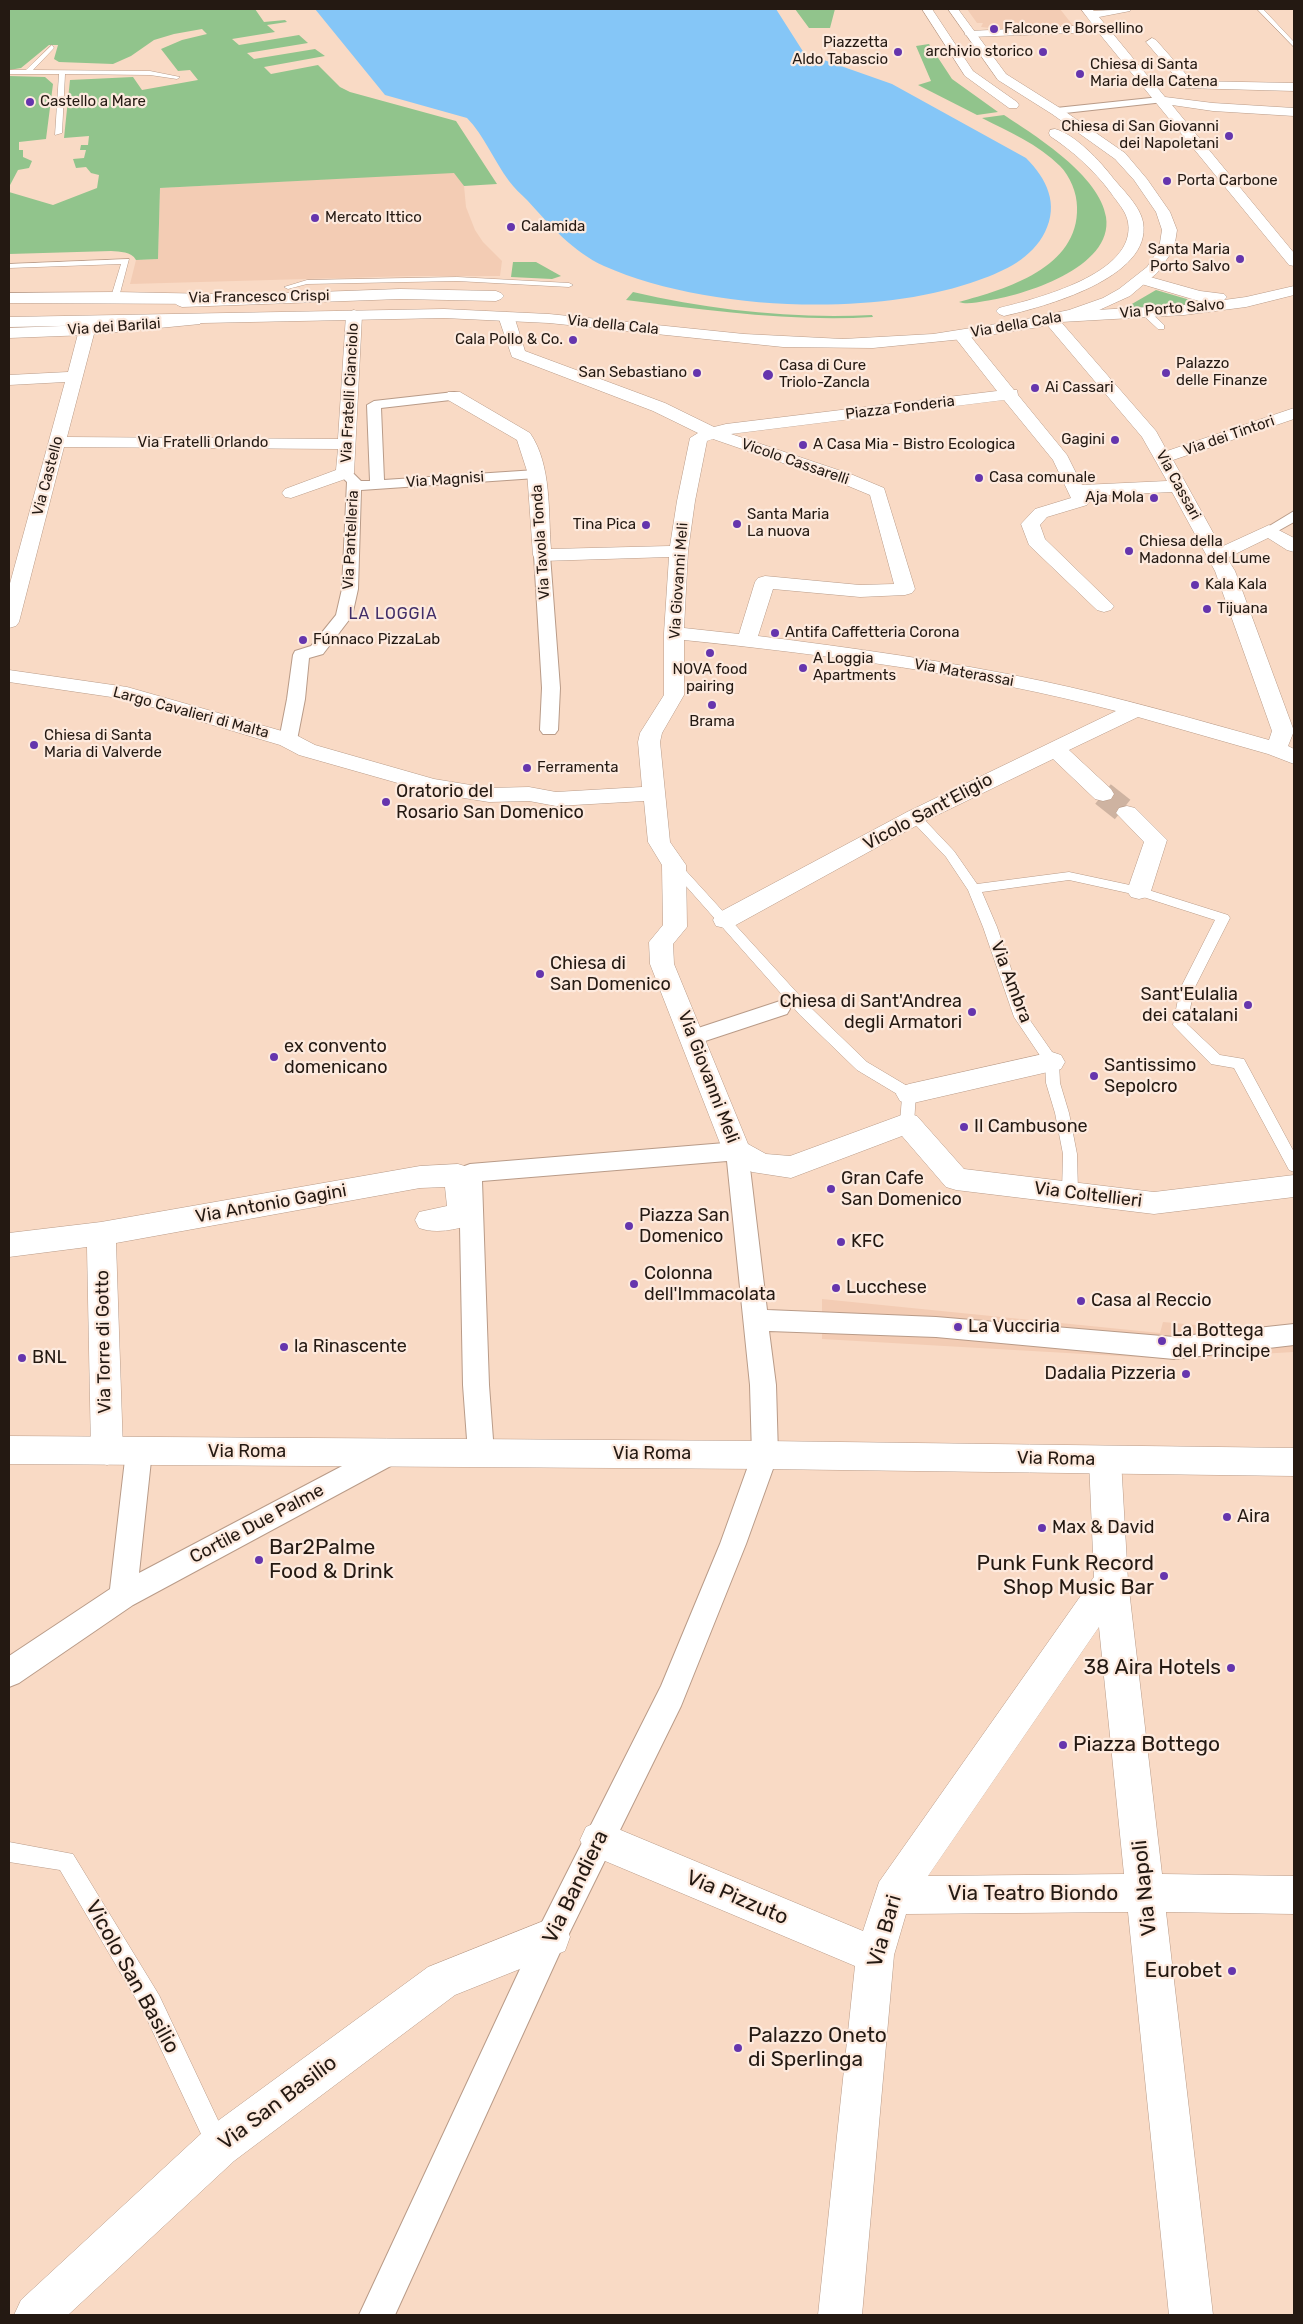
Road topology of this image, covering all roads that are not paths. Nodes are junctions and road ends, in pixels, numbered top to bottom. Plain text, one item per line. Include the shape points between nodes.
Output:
1 (927, 9) edge
2 (953, 9) edge
3 (1126, 9) edge
4 (1260, 9) edge
5 (1088, 12) edge
6 (1101, 28) junction
7 (970, 34) junction
8 (1152, 42) dead end
9 (1294, 45) edge
10 (52, 47) dead end
11 (9, 72) edge
12 (28, 72) junction
13 (62, 73) junction
14 (177, 77) dead end
15 (1294, 87) edge
16 (1160, 100) junction
17 (1056, 111) junction
18 (1289, 111) edge
19 (1027, 114) dead end
20 (1294, 123) edge
21 (1044, 125) dead end
22 (58, 133) dead end
23 (1294, 262) edge
24 (9, 266) edge
25 (1143, 280) junction
26 (569, 286) dead end
27 (288, 287) dead end
28 (1288, 292) edge
29 (115, 297) junction
30 (510, 297) dead end
31 (9, 298) edge
32 (225, 299) junction
33 (9, 310) edge
34 (990, 313) dead end
35 (1146, 314) junction
36 (354, 316) junction
37 (506, 316) junction
38 (219, 319) junction
39 (1056, 319) junction
40 (9, 322) edge
41 (1161, 327) dead end
42 (87, 330) junction
43 (9, 333) edge
44 (962, 335) junction
45 (75, 376) junction
46 (9, 380) edge
47 (1011, 394) junction
48 (454, 396) joint
49 (1294, 413) edge
50 (712, 433) junction
51 (58, 442) junction
52 (348, 444) junction
53 (1163, 458) junction
54 (536, 474) junction
55 (350, 479) junction
56 (377, 484) junction
57 (1178, 486) junction
58 (1076, 491) junction
59 (291, 493) dead end
60 (1294, 516) edge
61 (1269, 531) junction
62 (1294, 546) edge
63 (679, 551) junction
64 (542, 555) junction
65 (1217, 556) junction
66 (1104, 606) dead end
67 (9, 622) edge
68 (674, 633) junction
69 (747, 640) junction
70 (9, 676) edge
71 (1135, 710) junction
72 (549, 730) dead end
73 (1287, 744) edge
74 (298, 745) junction
75 (1054, 748) junction
76 (653, 794) junction
77 (1103, 794) tunnel mouth
78 (1127, 813) tunnel mouth
79 (915, 817) junction
80 (674, 865) junction
81 (974, 889) junction
82 (1139, 891) junction
83 (725, 920) junction
84 (780, 1009) dead end
85 (694, 1037) junction
86 (1052, 1062) junction
87 (909, 1094) junction
88 (907, 1123) junction
89 (737, 1151) junction
90 (1294, 1166) edge
91 (464, 1174) junction
92 (1294, 1186) edge
93 (1070, 1192) junction
94 (429, 1220) dead end
95 (101, 1234) junction
96 (9, 1245) edge
97 (756, 1320) junction
98 (1294, 1335) edge
99 (9, 1450) edge
100 (107, 1451) junction
101 (139, 1451) junction
102 (391, 1452) junction
103 (481, 1453) junction
104 (765, 1455) junction
105 (1105, 1460) junction
106 (1294, 1462) edge
107 (1111, 1581) junction
108 (123, 1596) junction
109 (9, 1673) edge
110 (599, 1840) junction
111 (9, 1852) edge
112 (1145, 1893) junction
113 (892, 1895) junction
114 (1294, 1895) edge
115 (550, 1937) junction
116 (874, 1955) junction
117 (219, 2146) junction
118 (36, 2315) edge
119 (377, 2315) edge
120 (840, 2315) edge
121 (1191, 2315) edge

1 - 19 street via 969,73
2 - 7 street, Via della Cala
3 - 5 street
4 - 9 lane
5 - 6 street
6 - 7 street
6 - 16 street
7 - 17 street, Via della Cala via 1002,77
8 - 15 street via 1190,85
10 - 12 lane
11 - 12 lane
12 - 13 lane
13 - 14 lane
13 - 22 lane
16 - 17 street
16 - 18 street
16 - 23 street
17 - 25 street, Via della Cala via 1120,156 1165,212 1171,229 1169,244 1162,258
18 - 20 street
21 - 34 street, Via della Cala via 1101,169 1132,212 1137,227 1135,236 1123,257 1097,279 1045,301
24 - 29 lane via 126,261
25 - 28 street, Via Porto Salvo via 1206,297
25 - 39 street, Via della Cala via 1092,308
26 - 27 lane via 457,278 307,282
28 - 35 street, Via Porto Salvo via 1208,308
29 - 31 street, Via Francesco Crispi
29 - 32 street, Via Francesco Crispi
30 - 32 street, Via Francesco Crispi via 408,294
32 - 33 street
35 - 39 street, Via Porto Salvo
35 - 41 lane
36 - 37 street, Via Francesco Crispi via 446,313
36 - 38 street, Via Francesco Crispi
36 - 52 street, Via Fratelli Cianciolo
37 - 44 street, Via della Cala via 784,342 869,343
37 - 50 street, Vicolo Cassarelli via 518,354 659,407
38 - 40 street
38 - 42 street, Via dei Barilai
39 - 44 street, Via della Cala
39 - 53 street, Via Cassari via 1150,435
42 - 43 street, Via dei Barilai
42 - 45 street, Via Castello
44 - 47 street
45 - 46 street
45 - 51 street, Via Castello
47 - 50 street, Piazza Fonderia
47 - 58 street via 1061,459
48 - 54 street, Via Tavola Tonda via 524,437
48 - 56 street via 374,405
49 - 53 street, Via dei Tintori
50 - 63 street, Via Giovanni Meli via 699,438
50 - 69 street, Vicolo Cassarelli via 878,492 904,589 860,592 765,582
51 - 52 street, Via Fratelli Orlando
51 - 67 street, Via Castello
52 - 55 street, Via Fratelli Cianciolo
53 - 57 street, Via Cassari
54 - 56 street, Via Magnisi
54 - 64 street, Via Tavola Tonda
55 - 56 street, Via Magnisi
55 - 59 street, Via Fratelli Cianciolo
55 - 74 street, Via Pantelleria via 350,589 344,616 317,650 301,655 296,699
57 - 58 street
57 - 65 street, Via Cassari
58 - 66 street via 1081,501 1041,513 1030,524 1036,541
60 - 61 street
61 - 62 street
61 - 65 street
63 - 64 street
63 - 68 street, Via Giovanni Meli
64 - 72 street, Via Tavola Tonda via 551,688
65 - 73 street, Via Cassari
68 - 69 street, Via Materassai
68 - 76 street, Via Giovanni Meli via 674,695 649,742
69 - 71 street, Via Materassai via 1008,680
70 - 74 street, Largo Cavalieri di Malta via 127,693
71 - 73 street, Via Materassai via 1249,741
71 - 75 street, Vicolo Sant'Eligio
74 - 76 street, Largo Cavalieri di Malta via 433,786 489,795 529,794 556,798
75 - 77 street
75 - 79 street, Vicolo Sant'Eligio
76 - 80 street via 659,842
78 - 82 street via 1156,840
79 - 81 lane, Via Ambra via 950,854
79 - 83 street, Vicolo Sant'Eligio
80 - 83 lane
80 - 85 street, Via Giovanni Meli via 675,927 661,942 662,964
81 - 82 lane via 1069,876
81 - 86 lane, Via Ambra via 1021,1017
82 - 90 lane via 1223,918 1188,989 1180,1025 1216,1060 1238,1064
83 - 87 lane via 805,1011 862,1066
84 - 85 street
85 - 89 street, Via Giovanni Meli
86 - 87 street
86 - 93 lane via 1053,1083 1070,1154
87 - 88 lane
88 - 89 street, Via Giovanni Meli via 791,1166 762,1164
88 - 93 street, Via Coltellieri via 956,1179
89 - 91 street
89 - 97 street
91 - 94 street via 462,1216
91 - 95 street, Via Antonio Gagini via 420,1177
91 - 103 street
92 - 93 street, Via Coltellieri via 1154,1202
95 - 96 street, Via Antonio Gagini
95 - 100 street, Via Torre di Gotto
97 - 98 street via 936,1327 1174,1348
97 - 104 street via 763,1385
99 - 100 street, Via Roma
100 - 101 street, Via Roma
101 - 102 street, Via Roma
101 - 108 street
102 - 103 street, Via Roma
102 - 108 street, Cortile Due Palme
103 - 104 street, Via Roma
104 - 105 street, Via Roma
104 - 110 street, Via Bandiera via 733,1544 671,1696
105 - 106 street, Via Roma
105 - 107 street, Via Napoli
107 - 112 street, Via Napoli
107 - 113 street, Via Bari
108 - 109 street, Cortile Due Palme
110 - 115 street, Via Bandiera
110 - 116 street, Via Pizzuto
111 - 117 lane, Vicolo San Basilio via 66,1861 151,2003
112 - 113 street, Via Teatro Biondo
112 - 114 street, Via Teatro Biondo
112 - 121 street, Via Napoli
113 - 116 street, Via Bari
115 - 117 street, Via San Basilio via 442,1981
115 - 119 street, Via Bandiera
116 - 120 street, Via Bari
117 - 118 street, Via San Basilio

